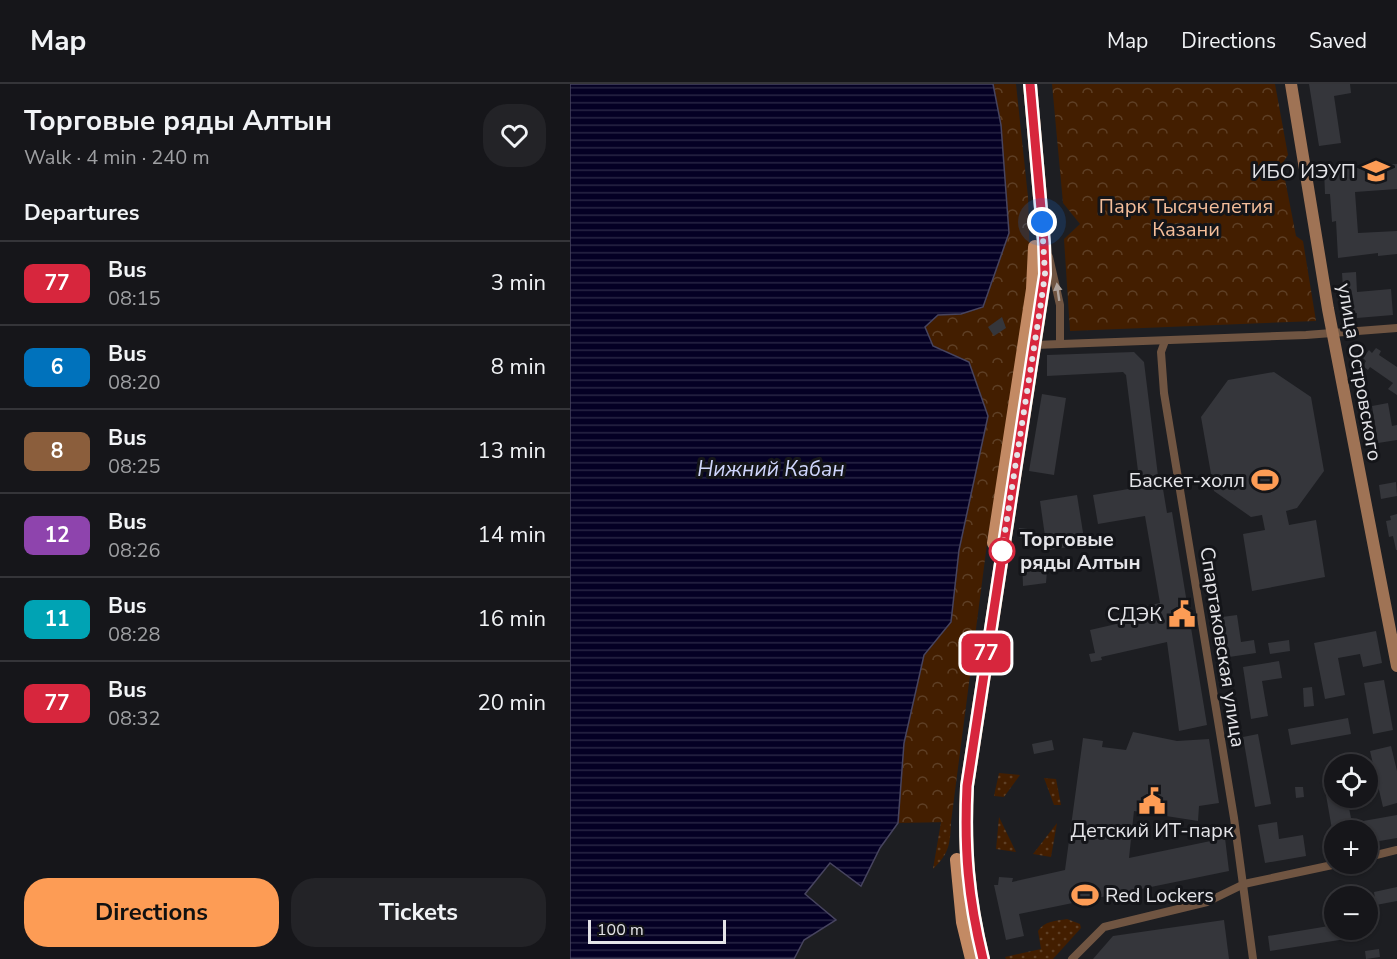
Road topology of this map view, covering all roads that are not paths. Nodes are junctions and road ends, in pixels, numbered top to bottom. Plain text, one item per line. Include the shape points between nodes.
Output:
1 (1021, 84) edge
2 (1030, 84) edge
3 (1291, 84) edge
4 (1044, 243) junction
5 (1397, 328) edge
6 (1332, 332) junction
7 (1165, 341) junction
8 (1060, 342) junction
9 (1035, 345) junction
10 (1397, 666) edge
11 (1397, 850) edge
12 (1378, 855) edge
13 (1324, 867) edge
14 (1244, 884) junction
15 (972, 959) edge
16 (983, 959) edge
17 (1072, 959) edge
18 (1253, 959) edge

1 - 15 main road via 1036,258 961,762 958,887
2 - 4 main road
3 - 6 street, улица Островского
8 -> 4 street via 1056,281
4 - 9 main road via 1045,274
5 - 6 street
6 - 7 street
6 - 10 street, улица Островского
7 - 8 street
7 - 14 street, Спартаковская улица via 1161,352 1164,393
8 - 9 street
9 - 16 main road via 967,786 966,867
11 - 12 street
13 - 14 street
14 - 17 street via 1207,902 1104,927
14 - 18 street, Спартаковская улица

